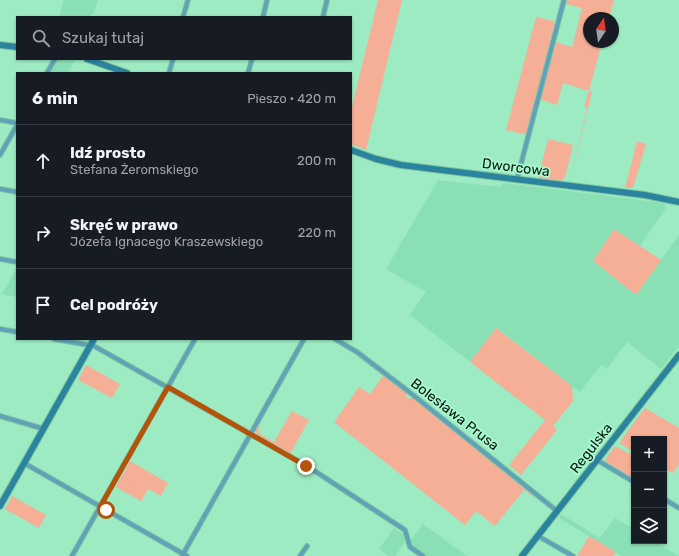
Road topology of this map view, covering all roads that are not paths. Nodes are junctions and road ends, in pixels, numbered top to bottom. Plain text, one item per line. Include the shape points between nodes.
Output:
1 (188, 0) edge
2 (267, 0) edge
3 (327, 0) edge
4 (564, 0) edge
5 (184, 16) edge
6 (262, 16) edge
7 (323, 16) edge
8 (0, 45) edge
9 (16, 47) edge
10 (54, 60) edge
11 (90, 60) edge
12 (173, 60) edge
13 (252, 60) edge
14 (48, 72) edge
15 (125, 72) edge
16 (169, 72) edge
17 (248, 72) edge
18 (0, 120) edge
19 (16, 124) edge
20 (16, 126) edge
21 (352, 150) edge
22 (0, 156) edge
23 (517, 179) junction
24 (0, 189) edge
25 (16, 192) edge
26 (679, 202) edge
27 (0, 259) edge
28 (16, 262) edge
29 (0, 329) edge
30 (16, 332) edge
31 (60, 340) edge
32 (94, 340) edge
33 (194, 340) edge
34 (303, 340) edge
35 (337, 340) edge
36 (91, 345) junction
37 (679, 355) edge
38 (168, 387) junction
39 (0, 416) edge
40 (44, 429) junction
41 (251, 434) junction
42 (597, 460) junction
43 (24, 463) junction
44 (631, 480) edge
45 (667, 501) edge
46 (0, 506) edge
47 (100, 507) junction
48 (679, 508) edge
49 (557, 511) junction
50 (538, 536) junction
51 (307, 546) dead end
52 (184, 555) edge
53 (72, 556) edge
54 (300, 556) edge
55 (423, 556) edge
56 (522, 556) edge
57 (573, 556) edge

1 - 5 street
2 - 6 street
3 - 7 street
4 - 23 street
8 - 9 street
10 - 14 street
11 - 15 street
12 - 16 street
13 - 17 street
18 - 19 street
20 - 22 street
21 - 23 street, Dworcowa via 398,164
23 - 26 street, Dworcowa via 645,195
24 - 25 street
27 - 28 street
29 - 30 street
31 - 36 street
32 - 36 street
33 - 38 street
34 - 41 street
35 - 49 street, Bolesława Prusa via 357,352 408,391
36 - 38 street
36 - 40 street
37 - 42 street, Regulska
38 - 41 street
38 - 47 street
39 - 40 street
40 - 43 street
41 - 52 street
41 - 55 street via 323,476 403,530 407,534 410,547
42 - 44 street
42 - 49 street, Regulska
43 - 46 street
43 - 47 street
45 - 48 street
47 - 52 street
47 - 53 street
49 - 50 street, Regulska
50 - 56 street, Regulska
50 - 57 street
51 - 54 street

